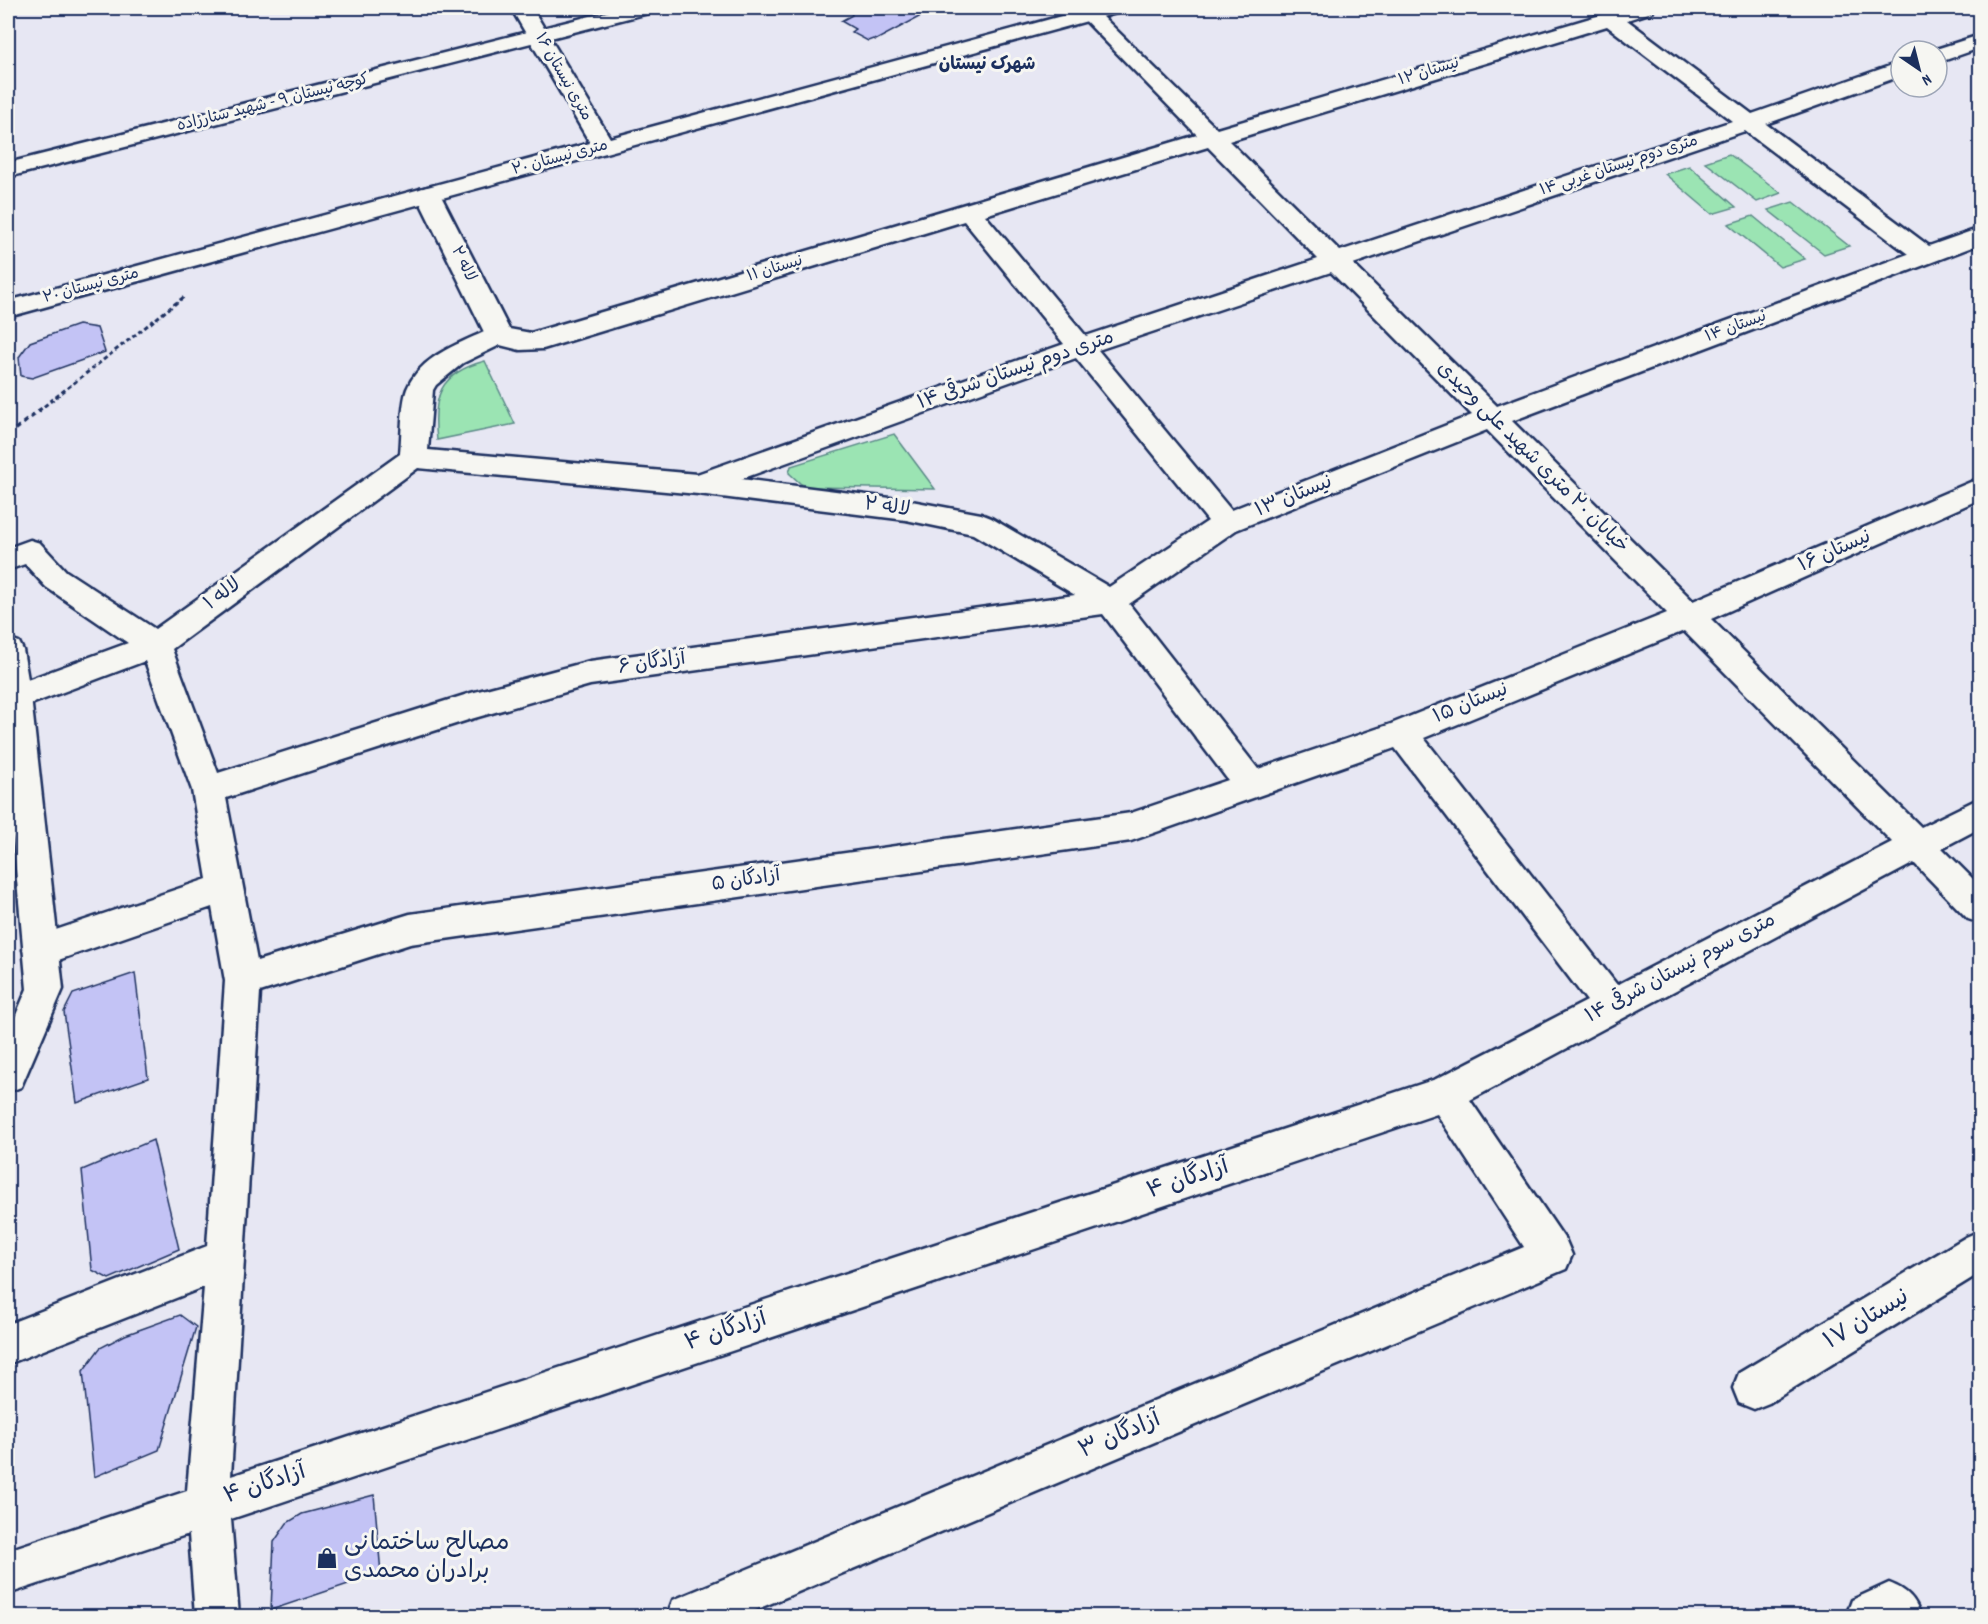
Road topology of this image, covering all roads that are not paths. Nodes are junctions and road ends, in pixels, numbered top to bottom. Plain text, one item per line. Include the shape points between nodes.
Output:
1 (522, 8) edge
2 (645, 8) edge
3 (1645, 8) edge
4 (1095, 10) edge
5 (1610, 18) junction
6 (538, 35) junction
7 (1980, 41) edge
8 (1949, 52) edge
9 (1889, 73) edge
10 (1750, 122) junction
11 (1212, 137) junction
12 (603, 146) junction
13 (8, 170) edge
14 (428, 194) junction
15 (969, 211) junction
16 (1980, 236) edge
17 (1926, 256) junction
18 (1335, 260) junction
19 (8, 309) edge
20 (498, 335) junction
21 (1081, 347) junction
22 (1492, 418) junction
23 (412, 458) junction
24 (698, 484) junction
25 (1980, 488) edge
26 (1226, 523) junction
27 (1036, 558) junction
28 (8, 559) edge
29 (1110, 602) junction
30 (1018, 614) junction
31 (1689, 616) junction
32 (155, 645) junction
33 (8, 650) edge
34 (15, 697) junction
35 (1402, 733) junction
36 (1251, 785) junction
37 (208, 790) junction
38 (1980, 812) edge
39 (1917, 844) junction
40 (225, 888) junction
41 (1980, 908) edge
42 (41, 950) junction
43 (243, 981) junction
44 (1612, 1006) junction
45 (8, 1075) edge
46 (1445, 1094) junction
47 (1980, 1251) edge
48 (226, 1258) junction
49 (8, 1344) edge
50 (1754, 1388) dead end
51 (208, 1504) junction
52 (8, 1572) edge
53 (217, 1617) edge
54 (689, 1617) edge
55 (1868, 1617) edge
56 (1899, 1617) edge

1 - 6 street, ۱۶ متری نیستان
2 - 6 street, کوچه نیستان ۹ - شهید ستارزاده
3 - 5 street, نیستان ۱۲
4 - 11 street, خیابان ۲۰ متری شهید علی وحیدی
4 - 12 street, ۲۰ متری نیستان
5 - 10 street
5 - 11 street, نیستان ۱۲
6 - 12 street, ۱۶ متری نیستان
6 - 13 street, کوچه نیستان ۹ - شهید ستارزاده
7 - 8 street
9 - 10 street, ۱۴ متری دوم نیستان غربی
10 - 17 street
10 - 18 street, ۱۴ متری دوم نیستان غربی
11 - 15 street, نیستان ۱۱
11 - 18 street, خیابان ۲۰ متری شهید علی وحیدی
12 - 14 street, ۲۰ متری نیستان
14 - 19 street, ۲۰ متری نیستان
14 - 20 street, لاله ۲
15 - 20 street, نیستان ۱۱ via 543,340 517,343
15 - 21 street
16 - 17 street, نیستان ۱۴
17 - 22 street, نیستان ۱۴
18 - 21 street, ۱۴ متری دوم نیستان شرقی
18 - 22 street, خیابان ۲۰ متری شهید علی وحیدی
20 - 23 street via 445,363 423,381
21 - 24 street, ۱۴ متری دوم نیستان شرقی
21 - 26 street
22 - 26 street, نیستان ۱۳
22 - 31 street, خیابان ۲۰ متری شهید علی وحیدی
23 - 24 street, لاله ۲
23 - 32 street, لاله ۱
24 - 27 street, لاله ۲ via 906,510 981,525
25 - 31 street, نیستان ۱۶
26 - 29 street, نیستان ۱۳
27 - 29 street, لاله ۲
27 - 30 street via 1042,589 1034,605
28 - 32 street via 30,551 56,579
29 - 30 street, آزادگان ۶
29 - 36 street, لاله ۲
30 - 37 street, آزادگان ۶ via 590,673 471,705
31 - 35 street, نیستان ۱۵
31 - 39 street, خیابان ۲۰ متری شهید علی وحیدی
32 - 34 street, لاله ۱
32 - 37 street
33 - 34 street
34 - 42 street
35 - 36 street, نیستان ۱۵
35 - 44 street
36 - 43 street, آزادگان ۵ via 1131,827 410,929
37 - 40 street
38 - 39 street, ۱۴ متری سوم نیستان شرقی
39 - 41 street, خیابان ۲۰ متری شهید علی وحیدی
39 - 44 street, ۱۴ متری سوم نیستان شرقی
40 - 42 street
40 - 43 street
42 - 45 street via 45,989
43 - 48 street
44 - 46 street, ۱۴ متری سوم نیستان شرقی
46 - 51 street, آزادگان ۴
46 - 54 street, آزادگان ۳ via 1552,1255
47 - 50 street, نیستان ۱۷
48 - 49 street
48 - 51 street
51 - 52 street, آزادگان ۴
51 - 53 street
55 - 56 street via 1889,1605

